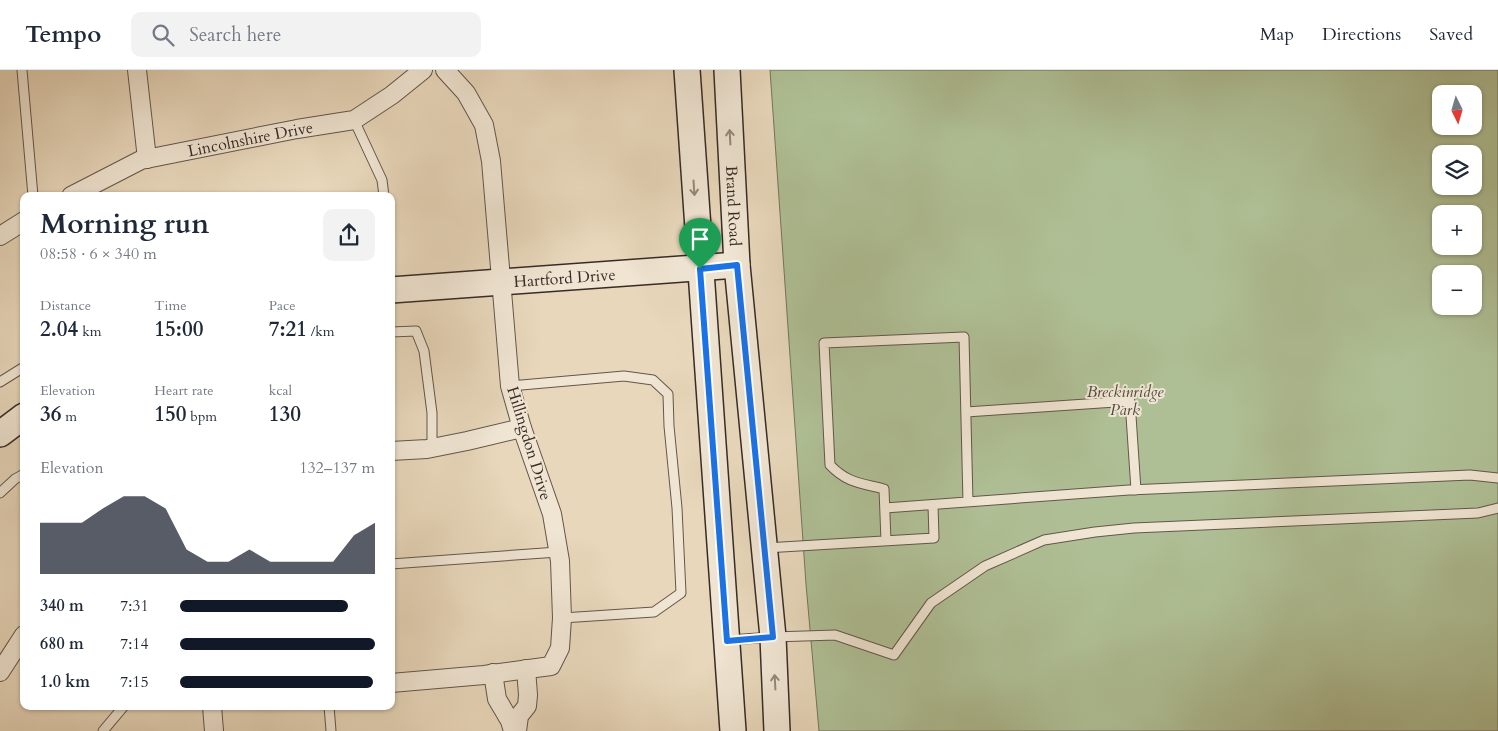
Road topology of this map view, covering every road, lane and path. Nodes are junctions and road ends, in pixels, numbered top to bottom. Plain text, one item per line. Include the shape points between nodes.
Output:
1 (22, 70) edge
2 (137, 70) edge
3 (423, 70) edge
4 (445, 70) edge
5 (687, 70) edge
6 (727, 70) edge
7 (354, 120) junction
8 (147, 159) junction
9 (33, 192) edge
10 (79, 192) edge
11 (384, 192) edge
12 (20, 224) edge
13 (0, 236) edge
14 (737, 265) junction
15 (700, 269) junction
16 (502, 283) junction
17 (395, 290) edge
18 (395, 332) edge
19 (20, 370) edge
20 (0, 382) edge
21 (510, 386) junction
22 (966, 412) junction
23 (20, 419) edge
24 (522, 428) junction
25 (0, 434) edge
26 (432, 448) junction
27 (395, 450) edge
28 (20, 476) edge
29 (1498, 478) edge
30 (1136, 490) junction
31 (0, 493) edge
32 (968, 502) junction
33 (932, 505) junction
34 (885, 508) junction
35 (1498, 508) edge
36 (886, 541) junction
37 (764, 548) junction
38 (558, 552) junction
39 (395, 564) edge
40 (562, 618) junction
41 (773, 637) junction
42 (20, 640) edge
43 (727, 641) junction
44 (526, 669) junction
45 (0, 672) edge
46 (493, 674) junction
47 (395, 683) edge
48 (121, 710) edge
49 (212, 710) edge
50 (330, 710) edge
51 (103, 731) edge
52 (214, 731) edge
53 (331, 731) edge
54 (512, 731) edge
55 (517, 731) edge
56 (733, 731) edge
57 (777, 731) edge

1 - 9 lane
2 - 8 street
3 - 7 street, Lincolnshire Drive
4 - 16 street, Hillingdon Drive via 466,93 484,125 491,161
5 -> 15 main road
14 -> 6 main road, Brand Road
7 - 8 street, Lincolnshire Drive
7 - 11 lane via 382,180
8 - 10 street, Lincolnshire Drive
12 - 13 street
14 - 15 main road, Hartford Drive
14 - 37 main road, Brand Road
15 - 16 main road, Hartford Drive
15 - 43 main road
16 - 17 main road, Hartford Drive
16 - 21 street, Hillingdon Drive
18 - 26 lane via 416,331 424,350 432,413
19 - 20 lane
21 - 24 street, Hillingdon Drive
21 - 40 lane via 624,376 653,380 668,394 681,593 654,612
22 - 30 lane via 1130,401
22 - 32 lane
22 - 34 lane via 964,337 824,343 830,465 848,480 884,489
23 - 25 main road
24 - 26 street
24 - 38 street, Hillingdon Drive via 552,514
26 - 27 street
28 - 31 lane
29 - 30 lane via 1470,475
30 - 32 lane
32 - 33 lane
33 - 34 lane
33 - 36 lane via 934,538
34 - 36 lane
35 - 41 lane via 1478,513 1134,528 1044,540 985,566 931,603 894,654 835,635
36 - 37 lane
37 - 41 main road, Brand Road
38 - 39 lane
38 - 40 street, Hillingdon Drive
40 - 44 street, Hillingdon Drive via 560,648 551,666
41 - 43 lane
57 -> 41 main road, Brand Road
42 - 45 street
43 - 56 main road
44 - 46 street, Hillingdon Drive
44 - 55 street via 527,706 519,716
46 - 47 street, Hillingdon Drive
46 - 54 street via 498,699
48 - 51 lane
49 - 52 street
50 - 53 lane

